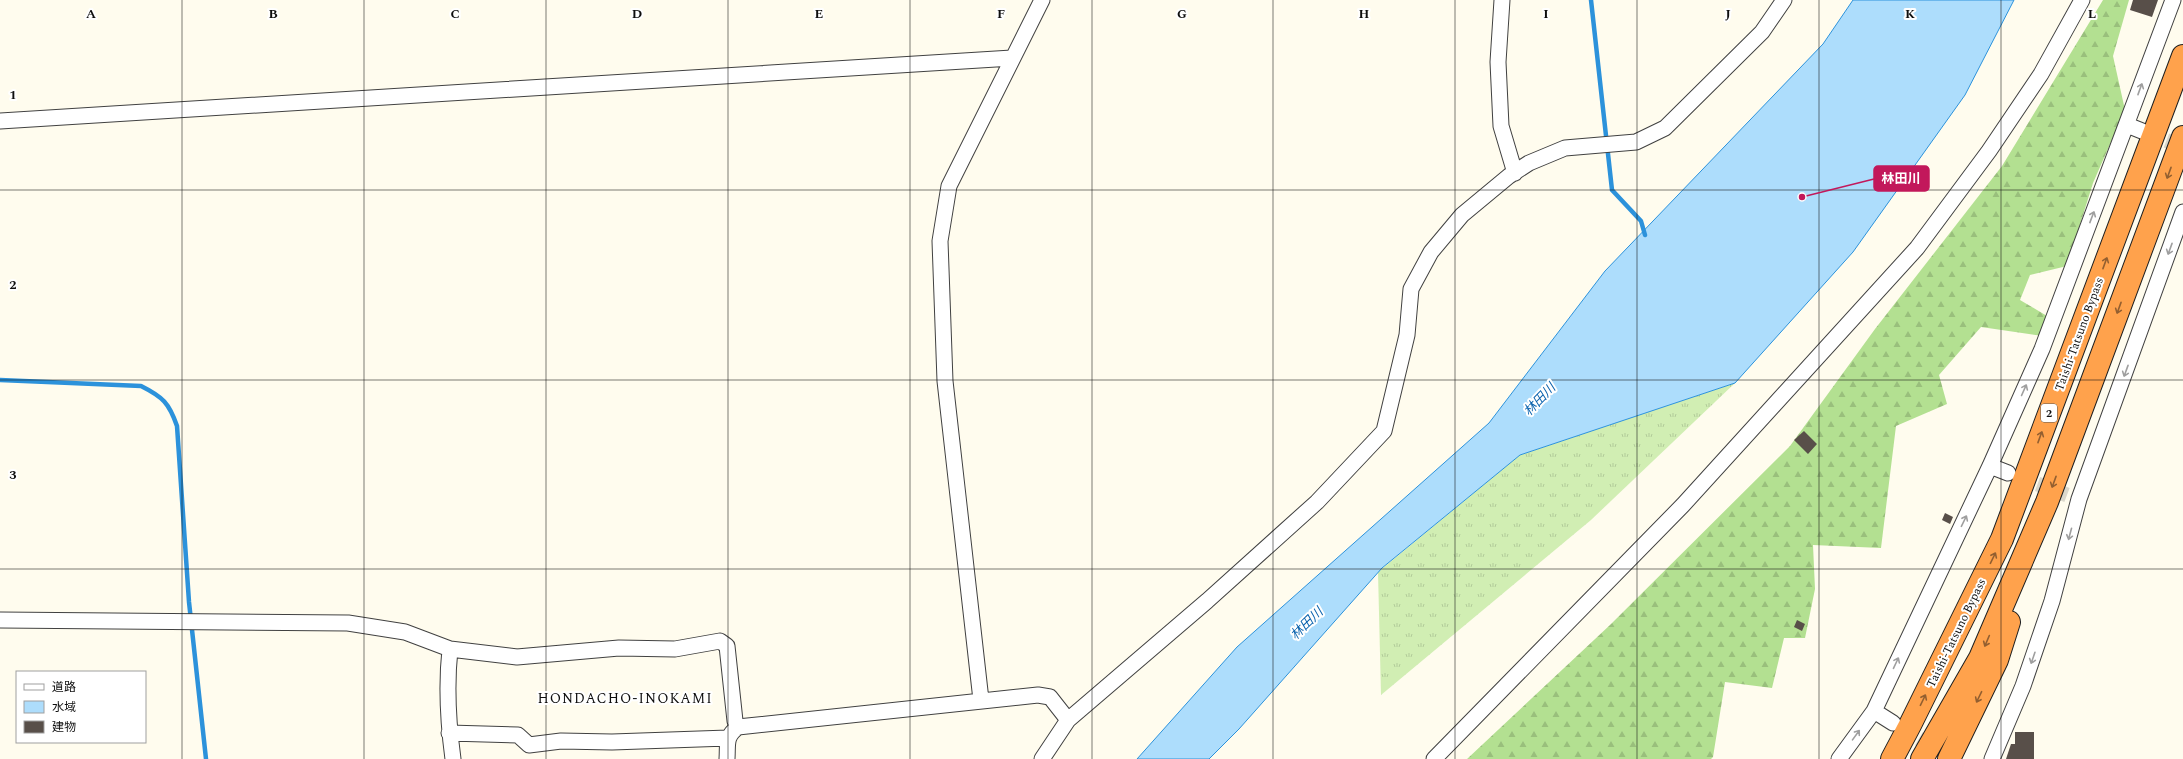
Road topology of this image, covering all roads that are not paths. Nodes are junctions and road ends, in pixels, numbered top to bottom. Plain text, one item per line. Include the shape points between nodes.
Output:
1 (1042, 0) edge
2 (1502, 0) edge
3 (1784, 0) edge
4 (2082, 0) edge
5 (2173, 0) edge
6 (2183, 56) edge
7 (1012, 58) junction
8 (0, 122) edge
9 (2127, 125) junction
10 (2142, 131) tunnel mouth
11 (2183, 137) edge
12 (1515, 173) junction
13 (2183, 212) edge
14 (1990, 466) junction
15 (2008, 473) tunnel mouth
16 (2046, 502) junction
17 (0, 620) edge
18 (450, 649) junction
19 (981, 700) junction
20 (1874, 711) junction
21 (1068, 720) junction
22 (1902, 724) junction
23 (738, 727) junction
24 (449, 733) junction
25 (728, 738) junction
26 (453, 759) edge
27 (727, 759) edge
28 (1042, 759) edge
29 (1434, 759) edge
30 (1839, 759) edge
31 (1879, 759) edge
32 (1892, 759) edge
33 (1922, 759) edge
34 (1949, 759) edge
35 (1992, 759) edge

1 - 7 street
2 - 12 street via 1498,62 1501,126
3 - 12 street via 1762,32 1665,128 1636,142 1565,148 1530,163
4 - 29 street via 2041,74 1989,151 1917,248 1683,504
9 -> 5 street
22 -> 6 highway, Taishi-Tatsuno Bypass / 2 via 2002,539
7 - 8 street
7 - 19 street via 949,186 940,241 945,381
9 - 10 street
14 -> 9 street via 2042,349
11 -> 16 highway
12 - 21 street via 1462,215 1431,252 1412,289 1406,335 1384,431 1317,502 1207,601
13 -> 35 street via 2073,497 2047,615 2023,686
14 - 15 street
20 -> 14 street
16 -> 33 highway via 1980,658
16 -> 34 highway via 1997,660
17 - 18 street via 348,623 405,632
18 - 23 street via 517,656 619,648 675,649 720,641 727,646
18 - 24 street via 447,677
19 - 21 street via 1038,695 1050,697
19 - 23 street
20 - 22 street
30 -> 20 street
21 - 28 street
22 - 31 highway
22 - 32 highway, Taishi-Tatsuno Bypass / 2
23 - 25 street
24 - 25 street via 518,735 529,745 561,741
24 - 26 street
25 - 27 street

